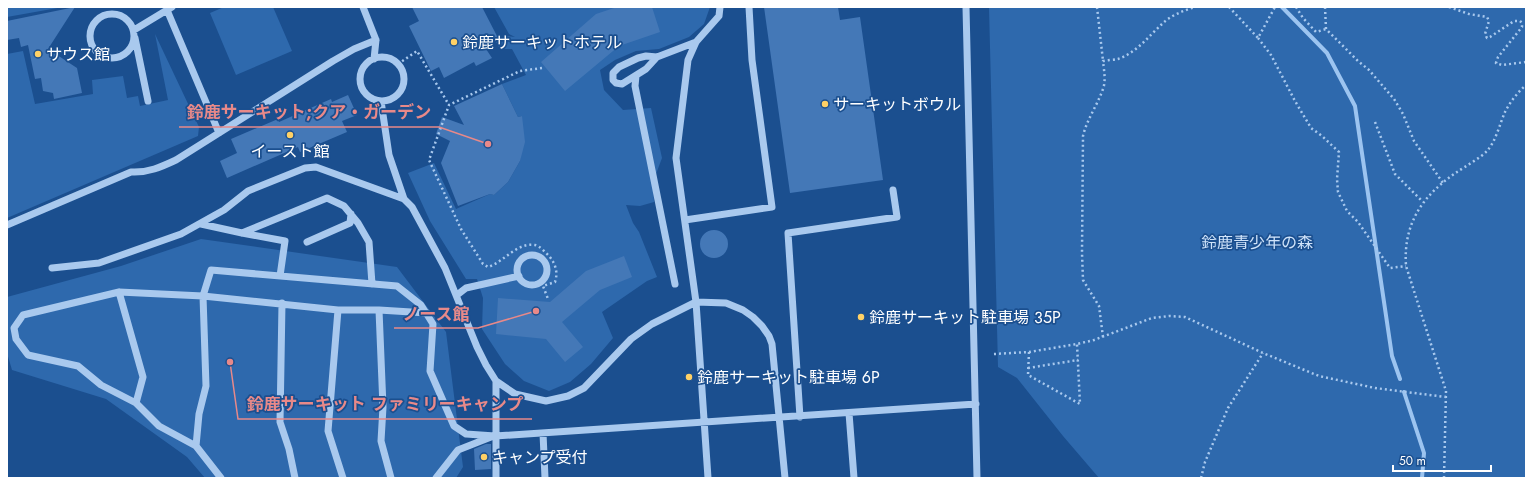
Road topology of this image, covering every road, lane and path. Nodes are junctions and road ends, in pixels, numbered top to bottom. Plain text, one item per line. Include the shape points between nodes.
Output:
1 (363, 7) edge
2 (720, 7) edge
3 (749, 7) edge
4 (966, 7) edge
5 (1097, 7) edge
6 (1195, 7) edge
7 (1229, 7) edge
8 (1275, 7) edge
9 (1296, 7) edge
10 (1325, 7) edge
11 (1449, 7) edge
12 (169, 9) edge
13 (1326, 29) junction
14 (134, 32) junction
15 (1258, 38) junction
16 (376, 40) junction
17 (696, 42) junction
18 (657, 57) junction
19 (374, 59) junction
20 (1103, 61) junction
21 (1526, 62) edge
22 (398, 64) junction
23 (542, 68) dead end
24 (636, 76) junction
25 (1526, 86) edge
26 (148, 101) dead end
27 (381, 101) junction
28 (449, 105) junction
29 (1375, 122) dead end
30 (219, 133) junction
31 (1443, 183) junction
32 (893, 190) dead end
33 (404, 199) junction
34 (1423, 202) junction
35 (351, 214) junction
36 (685, 220) junction
37 (201, 224) junction
38 (7, 225) edge
39 (242, 234) junction
40 (307, 242) dead end
41 (1406, 266) junction
42 (52, 268) dead end
43 (280, 276) junction
44 (518, 276) junction
45 (372, 284) junction
46 (675, 284) dead end
47 (119, 292) junction
48 (457, 295) junction
49 (203, 296) junction
50 (548, 299) dead end
51 (696, 302) junction
52 (282, 303) junction
53 (338, 310) junction
54 (379, 310) junction
55 (427, 313) junction
56 (1103, 337) junction
57 (1077, 344) junction
58 (1029, 352) junction
59 (1263, 353) junction
60 (994, 354) dead end
61 (1078, 360) junction
62 (1028, 368) junction
63 (496, 381) junction
64 (1446, 397) junction
65 (136, 403) junction
66 (976, 404) junction
67 (850, 413) junction
68 (780, 417) junction
69 (800, 417) junction
70 (704, 422) junction
71 (542, 433) junction
72 (495, 436) junction
73 (196, 446) junction
74 (221, 478) edge
75 (295, 478) edge
76 (343, 478) edge
77 (391, 478) edge
78 (436, 478) edge
79 (496, 478) edge
80 (545, 478) edge
81 (708, 478) edge
82 (785, 478) edge
83 (854, 478) edge
84 (977, 478) edge
85 (1201, 478) edge
86 (1444, 478) edge

1 - 16 street
2 - 17 street via 719,16
3 - 36 street via 752,60 772,207
4 - 66 street
5 - 20 path
6 - 20 path via 1181,11 1162,23 1151,36 1119,58
7 - 15 path
8 - 15 path
9 - 13 path via 1302,18 1316,32
10 - 13 path
11 - 21 path via 1487,17 1489,21 1486,38 1514,21 1520,21 1522,27 1496,63 1502,65
12 - 14 street
12 - 30 street
13 - 31 path via 1369,70 1394,99 1414,141
14 - 14 street via 129,21 110,14 103,16 93,26 91,40 93,47 104,57 120,57 131,48
14 - 26 street
15 - 41 path via 1271,55 1311,128 1339,152 1338,192 1348,211 1390,268
16 - 19 street
16 - 30 street via 333,61
17 - 18 street
17 - 36 street via 688,60 676,158
18 - 24 street
18 - 24 street via 638,58 619,67 613,74 613,80 622,84
19 - 22 street via 386,58
19 - 27 street via 366,63 362,69 360,83 367,96
20 - 56 path via 1103,88 1083,136 1082,253 1083,280 1099,306
22 - 27 street via 404,77 400,91 388,100
22 - 28 path via 417,51
23 - 28 path via 520,72
24 - 46 street via 635,86
25 - 31 path via 1516,95 1505,112 1488,150
27 - 33 street via 389,155
28 - 50 path via 429,160 461,228 483,264 488,267 520,247 535,245 541,248 552,259 556,270 554,282 543,286
29 - 34 path via 1395,174
30 - 38 street via 157,169 141,173 131,172
31 - 34 path
32 - 69 street via 897,217 788,233
33 - 37 street via 316,167 305,168 248,191
33 - 48 street via 416,214
34 - 41 path via 1413,219 1408,238
35 - 39 street via 344,206 327,198
35 - 40 street via 350,223
35 - 45 street via 369,242
36 - 51 street
37 - 39 street
37 - 42 street via 181,234 100,263
39 - 43 street via 285,241
41 - 64 path via 1441,373
43 - 45 street
43 - 49 street via 211,270
44 - 44 street via 525,283 536,284 544,279 546,264 540,257 526,256 519,262
44 - 48 street via 466,288
45 - 55 street via 397,286
47 - 49 street
47 - 65 street via 143,377
47 - 65 street via 23,315 14,328 16,339 28,355 78,366 101,385
48 - 63 street via 477,347
49 - 52 street
49 - 73 street via 206,386 199,414
51 - 63 street via 652,324 631,338 584,388 568,396 546,401 531,399 515,394
51 - 68 street via 726,303 743,310 766,331 772,344
51 - 70 street
52 - 53 street
52 - 75 street via 280,422
53 - 54 street
53 - 76 street via 328,431
54 - 55 street
54 - 77 street via 383,407 381,441
55 - 72 street via 433,324 430,371 454,426 466,434
56 - 57 path
56 - 59 path via 1152,318 1185,317
57 - 58 path
57 - 61 path
58 - 60 path
58 - 62 path
59 - 64 path via 1319,376 1375,388
59 - 85 path via 1228,408 1205,462
61 - 62 path
61 - 62 path via 1080,404 1028,375
63 - 72 street
64 - 86 path
65 - 73 street via 159,426
66 - 67 street
66 - 84 street
67 - 69 street
67 - 83 street
68 - 69 street
68 - 70 street
68 - 82 street
70 - 71 street
70 - 81 street
71 - 72 street
71 - 80 street
72 - 78 street via 458,450
72 - 79 street
73 - 74 street

